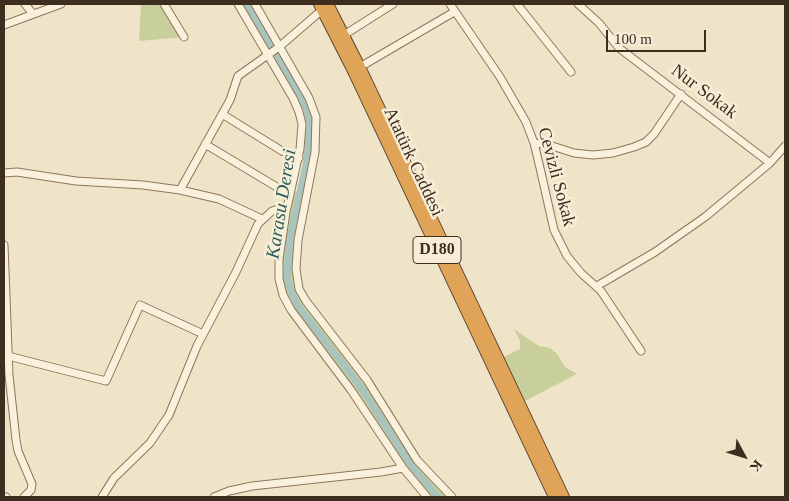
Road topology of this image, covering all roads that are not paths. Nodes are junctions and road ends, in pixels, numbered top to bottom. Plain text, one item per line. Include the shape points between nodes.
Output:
1 (26, 4) edge
2 (61, 4) edge
3 (164, 4) edge
4 (238, 4) edge
5 (255, 4) edge
6 (393, 4) edge
7 (517, 4) edge
8 (578, 4) edge
9 (326, 5) edge
10 (453, 7) edge
11 (33, 14) junction
12 (4, 26) edge
13 (344, 35) junction
14 (184, 37) dead end
15 (280, 47) junction
16 (268, 55) junction
17 (360, 67) junction
18 (572, 72) dead end
19 (681, 94) junction
20 (222, 114) junction
21 (534, 142) junction
22 (205, 144) junction
23 (785, 146) edge
24 (298, 158) junction
25 (770, 163) junction
26 (4, 173) edge
27 (180, 190) junction
28 (290, 195) junction
29 (286, 212) junction
30 (262, 218) junction
31 (4, 245) edge
32 (597, 286) junction
33 (203, 334) junction
34 (641, 351) dead end
35 (8, 356) junction
36 (403, 468) junction
37 (24, 497) edge
38 (102, 497) edge
39 (214, 497) edge
40 (427, 497) edge
41 (452, 497) edge
42 (554, 497) edge
43 (564, 497) edge

1 - 11 street
2 - 11 street
3 - 14 street
4 - 16 street
5 - 15 street
6 - 13 street
7 - 18 street
8 - 19 street, Nur Sokak via 619,48
9 - 13 highway, Atatürk Caddesi / D180
9 - 15 street
9 - 42 highway, Atatürk Caddesi / D180 via 357,80
10 - 17 street
10 - 21 street, Cevizli Sokak via 513,98
11 - 12 street
13 - 17 highway, Atatürk Caddesi / D180
15 - 16 street
15 - 41 street via 309,98 317,123 315,152 298,240 296,269 299,289 367,380 417,460
16 - 20 street via 238,76
16 - 24 street via 299,112 302,124
17 - 43 highway, Atatürk Caddesi / D180
19 - 21 street via 654,134 634,147 592,156
19 - 25 street, Nur Sokak
20 - 22 street
20 - 24 street
21 - 32 street, Cevizli Sokak via 556,235 574,266
22 - 27 street
22 - 28 street
23 - 25 street
24 - 28 street
25 - 32 street via 655,252
26 - 27 street
27 - 30 street via 219,199
28 - 29 street
29 - 30 street via 275,210
29 - 36 street via 278,268 287,303 352,390
30 - 33 street
31 - 35 street
32 - 34 street, Cevizli Sokak
33 - 35 street via 140,305 106,381
33 - 38 street via 164,423 142,452 114,478
35 - 37 street via 17,446 32,484
36 - 39 street via 252,486
36 - 40 street

